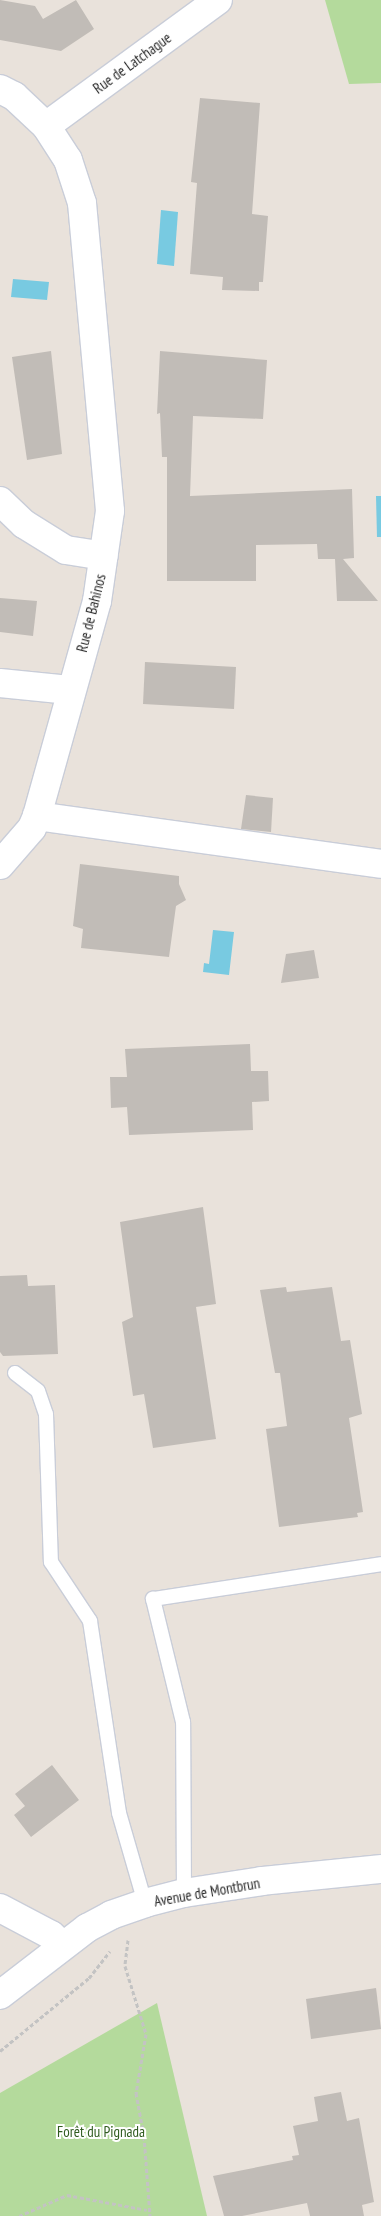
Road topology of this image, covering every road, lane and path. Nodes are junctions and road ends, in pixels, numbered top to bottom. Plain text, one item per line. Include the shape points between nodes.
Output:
1 (218, 0) edge
2 (0, 89) edge
3 (46, 126) junction
4 (0, 500) edge
5 (104, 556) junction
6 (0, 683) edge
7 (70, 690) junction
8 (37, 816) junction
9 (0, 864) edge
10 (381, 864) edge
11 (15, 1372) dead end
12 (381, 1564) edge
13 (381, 1869) edge
14 (184, 1892) junction
15 (145, 1903) junction
16 (0, 1908) edge
17 (135, 1934) dead end
18 (128, 1936) junction
19 (123, 1938) dead end
20 (62, 1945) junction
21 (113, 1946) dead end
22 (0, 1995) edge
23 (0, 2050) edge
24 (147, 2210) junction
25 (19, 2216) edge
26 (150, 2216) edge

1 - 3 street, Rue de Latchague
2 - 3 street, Rue de Bahinos via 14,96
3 - 5 street, Rue de Bahinos via 68,160 82,203 110,511
4 - 5 street via 24,524 66,550
5 - 7 street, Rue de Bahinos via 97,601
6 - 7 street
7 - 8 street, Rue de Bahinos
8 - 9 street, Rue de Bahinos via 32,828
8 - 10 street
11 - 15 lane via 38,1391 46,1414 51,1562 90,1621 119,1813
12 - 14 lane via 153,1599 183,1722
13 - 14 street, Avenue de Montbrun
14 - 15 street, Avenue de Montbrun
15 - 20 street, Avenue de Montbrun via 110,1915
16 - 20 street via 51,1935
17 - 18 path
18 - 19 path
18 - 24 path via 130,1949 125,1966 146,2034 136,2093 144,2136
20 - 22 street, Avenue de Montbrun
21 - 23 path via 89,1978
24 - 25 path via 68,2195
24 - 26 path

